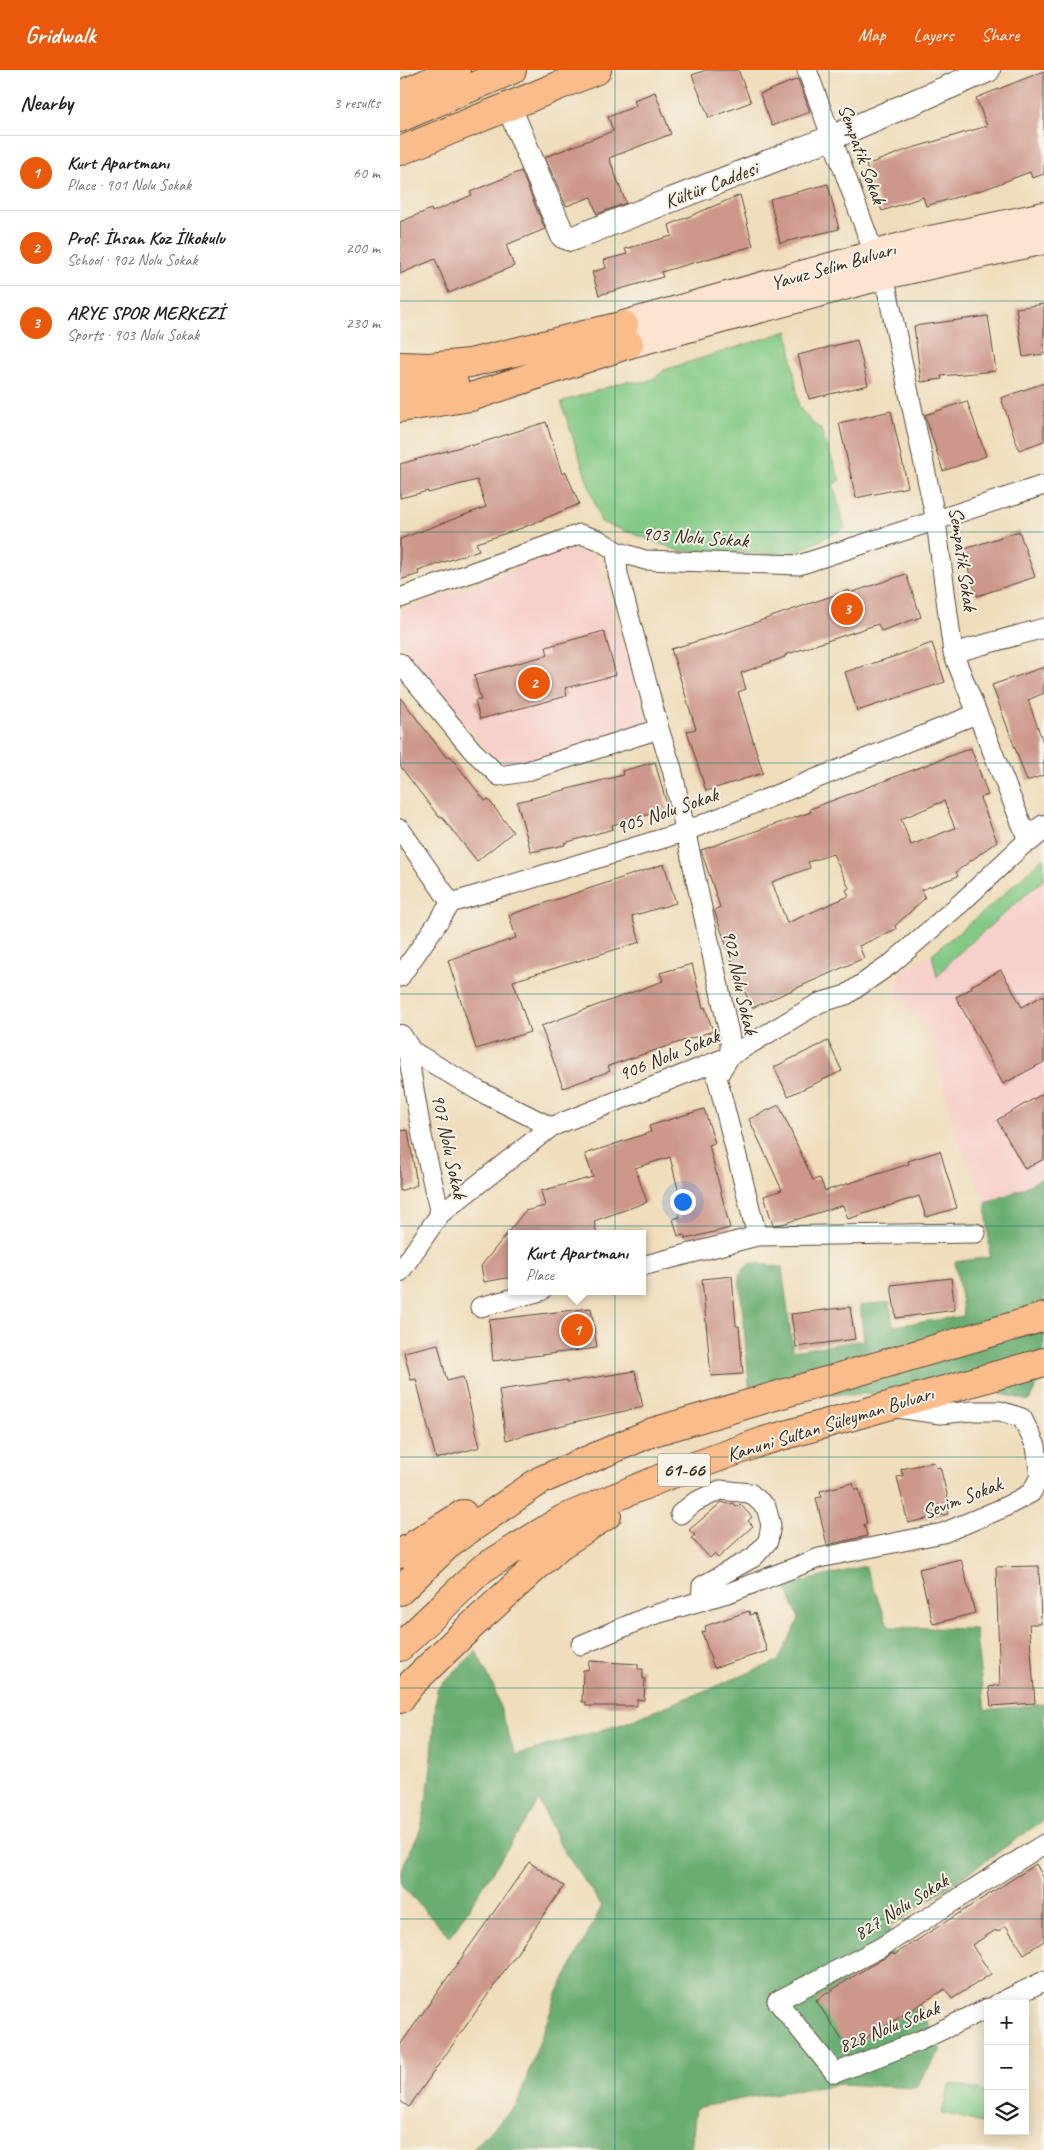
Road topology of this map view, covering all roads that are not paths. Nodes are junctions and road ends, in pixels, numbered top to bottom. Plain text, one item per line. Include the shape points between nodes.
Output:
1 (456, 70) edge
2 (512, 70) edge
3 (598, 70) edge
4 (807, 70) edge
5 (988, 70) edge
6 (400, 95) edge
7 (509, 107) junction
8 (400, 118) edge
9 (833, 137) junction
10 (400, 151) edge
11 (1044, 216) edge
12 (1044, 240) edge
13 (878, 265) junction
14 (623, 332) junction
15 (400, 348) edge
16 (400, 366) edge
17 (400, 386) edge
18 (400, 408) edge
19 (1044, 485) edge
20 (936, 521) junction
21 (616, 551) junction
22 (400, 598) edge
23 (1044, 628) edge
24 (953, 653) junction
25 (400, 662) edge
26 (976, 714) junction
27 (659, 729) junction
28 (400, 830) edge
29 (684, 832) junction
30 (1036, 833) edge
31 (451, 902) junction
32 (400, 976) edge
33 (403, 1043) edge
34 (730, 1056) junction
35 (551, 1127) junction
36 (440, 1214) junction
37 (976, 1234) dead end
38 (758, 1236) junction
39 (646, 1265) edge
40 (400, 1272) edge
41 (525, 1295) edge
42 (480, 1307) dead end
43 (1044, 1316) edge
44 (1044, 1362) edge
45 (1044, 1368) edge
46 (1008, 1372) junction
47 (755, 1402) junction
48 (889, 1406) junction
49 (664, 1477) junction
50 (680, 1514) dead end
51 (400, 1554) edge
52 (400, 1591) edge
53 (701, 1601) junction
54 (581, 1645) dead end
55 (400, 1647) edge
56 (400, 1699) edge
57 (1044, 1844) edge
58 (1044, 1981) edge
59 (1005, 2000) edge
60 (777, 2001) joint
61 (984, 2010) edge

1 - 6 main road
2 - 8 main road
3 - 7 main road
4 - 9 street, Sempatik Sokak
5 - 9 street, Kültür Caddesi
7 - 9 street, Kültür Caddesi via 563,236 571,239
7 - 10 main road
9 - 13 street, Sempatik Sokak
11 - 13 main road, Yavuz Selim Bulvarı via 912,244
12 - 13 main road, Yavuz Selim Bulvarı
13 - 14 main road, Yavuz Selim Bulvarı
13 - 20 street, Sempatik Sokak
14 - 15 main road via 474,348
14 - 16 main road via 470,363
14 - 17 main road via 476,380 434,386
14 - 18 main road via 471,397
19 - 20 street, 903 Nolu Sokak
20 - 21 street, 903 Nolu Sokak via 799,565 645,560
20 - 24 street, Sempatik Sokak
21 - 22 street, 903 Nolu Sokak via 599,540 580,534
21 - 27 street, 902 Nolu Sokak via 618,574
23 - 24 street
24 - 26 street, Sempatik Sokak
25 - 27 street via 472,750 499,776 524,772
26 - 29 street, 905 Nolu Sokak
26 - 30 street, Sempatik Sokak
27 - 29 street, 902 Nolu Sokak via 672,769
28 - 31 street
29 - 31 street, 905 Nolu Sokak
29 - 34 street, 902 Nolu Sokak via 730,1038
30 - 34 street, 906 Nolu Sokak via 890,964 846,995 819,1003
31 - 32 street
33 - 35 street via 479,1091
33 - 36 street, 907 Nolu Sokak
34 - 35 street, 906 Nolu Sokak
34 - 38 street, 902 Nolu Sokak via 717,1077
35 - 36 street, 906 Nolu Sokak
36 - 40 street, 907 Nolu Sokak
37 - 38 street
38 - 39 street
41 - 42 street
43 - 47 main road, Kanuni Sultan Süleyman Bulvarı / 61-66
44 - 46 main road, Kanuni Sultan Süleyman Bulvarı / 61-66
45 - 46 main road, 61-66
46 - 48 main road, Kanuni Sultan Süleyman Bulvarı / 61-66
47 - 51 main road, 61-66 via 670,1420 589,1444 515,1481
47 - 52 main road, Kanuni Sultan Süleyman Bulvarı / 61-66 via 653,1432 541,1480 451,1542
48 - 49 main road, Kanuni Sultan Süleyman Bulvarı / 61-66 via 764,1441
48 - 53 street, Sevim Sokak via 940,1414 972,1410 1000,1412 1022,1418 1036,1446 1040,1477 1031,1493 943,1533 819,1558
49 - 55 main road, Kanuni Sultan Süleyman Bulvarı / 61-66 via 563,1519 482,1569
49 - 56 main road, 61-66 via 559,1546 455,1641
50 - 53 street via 720,1490 750,1493 766,1507 772,1525 768,1541 754,1557 702,1586
53 - 54 street, Sevim Sokak via 650,1616
57 - 60 street, 827 Nolu Sokak via 880,1948
58 - 59 street
60 - 61 street, 828 Nolu Sokak via 835,2073 919,2041

